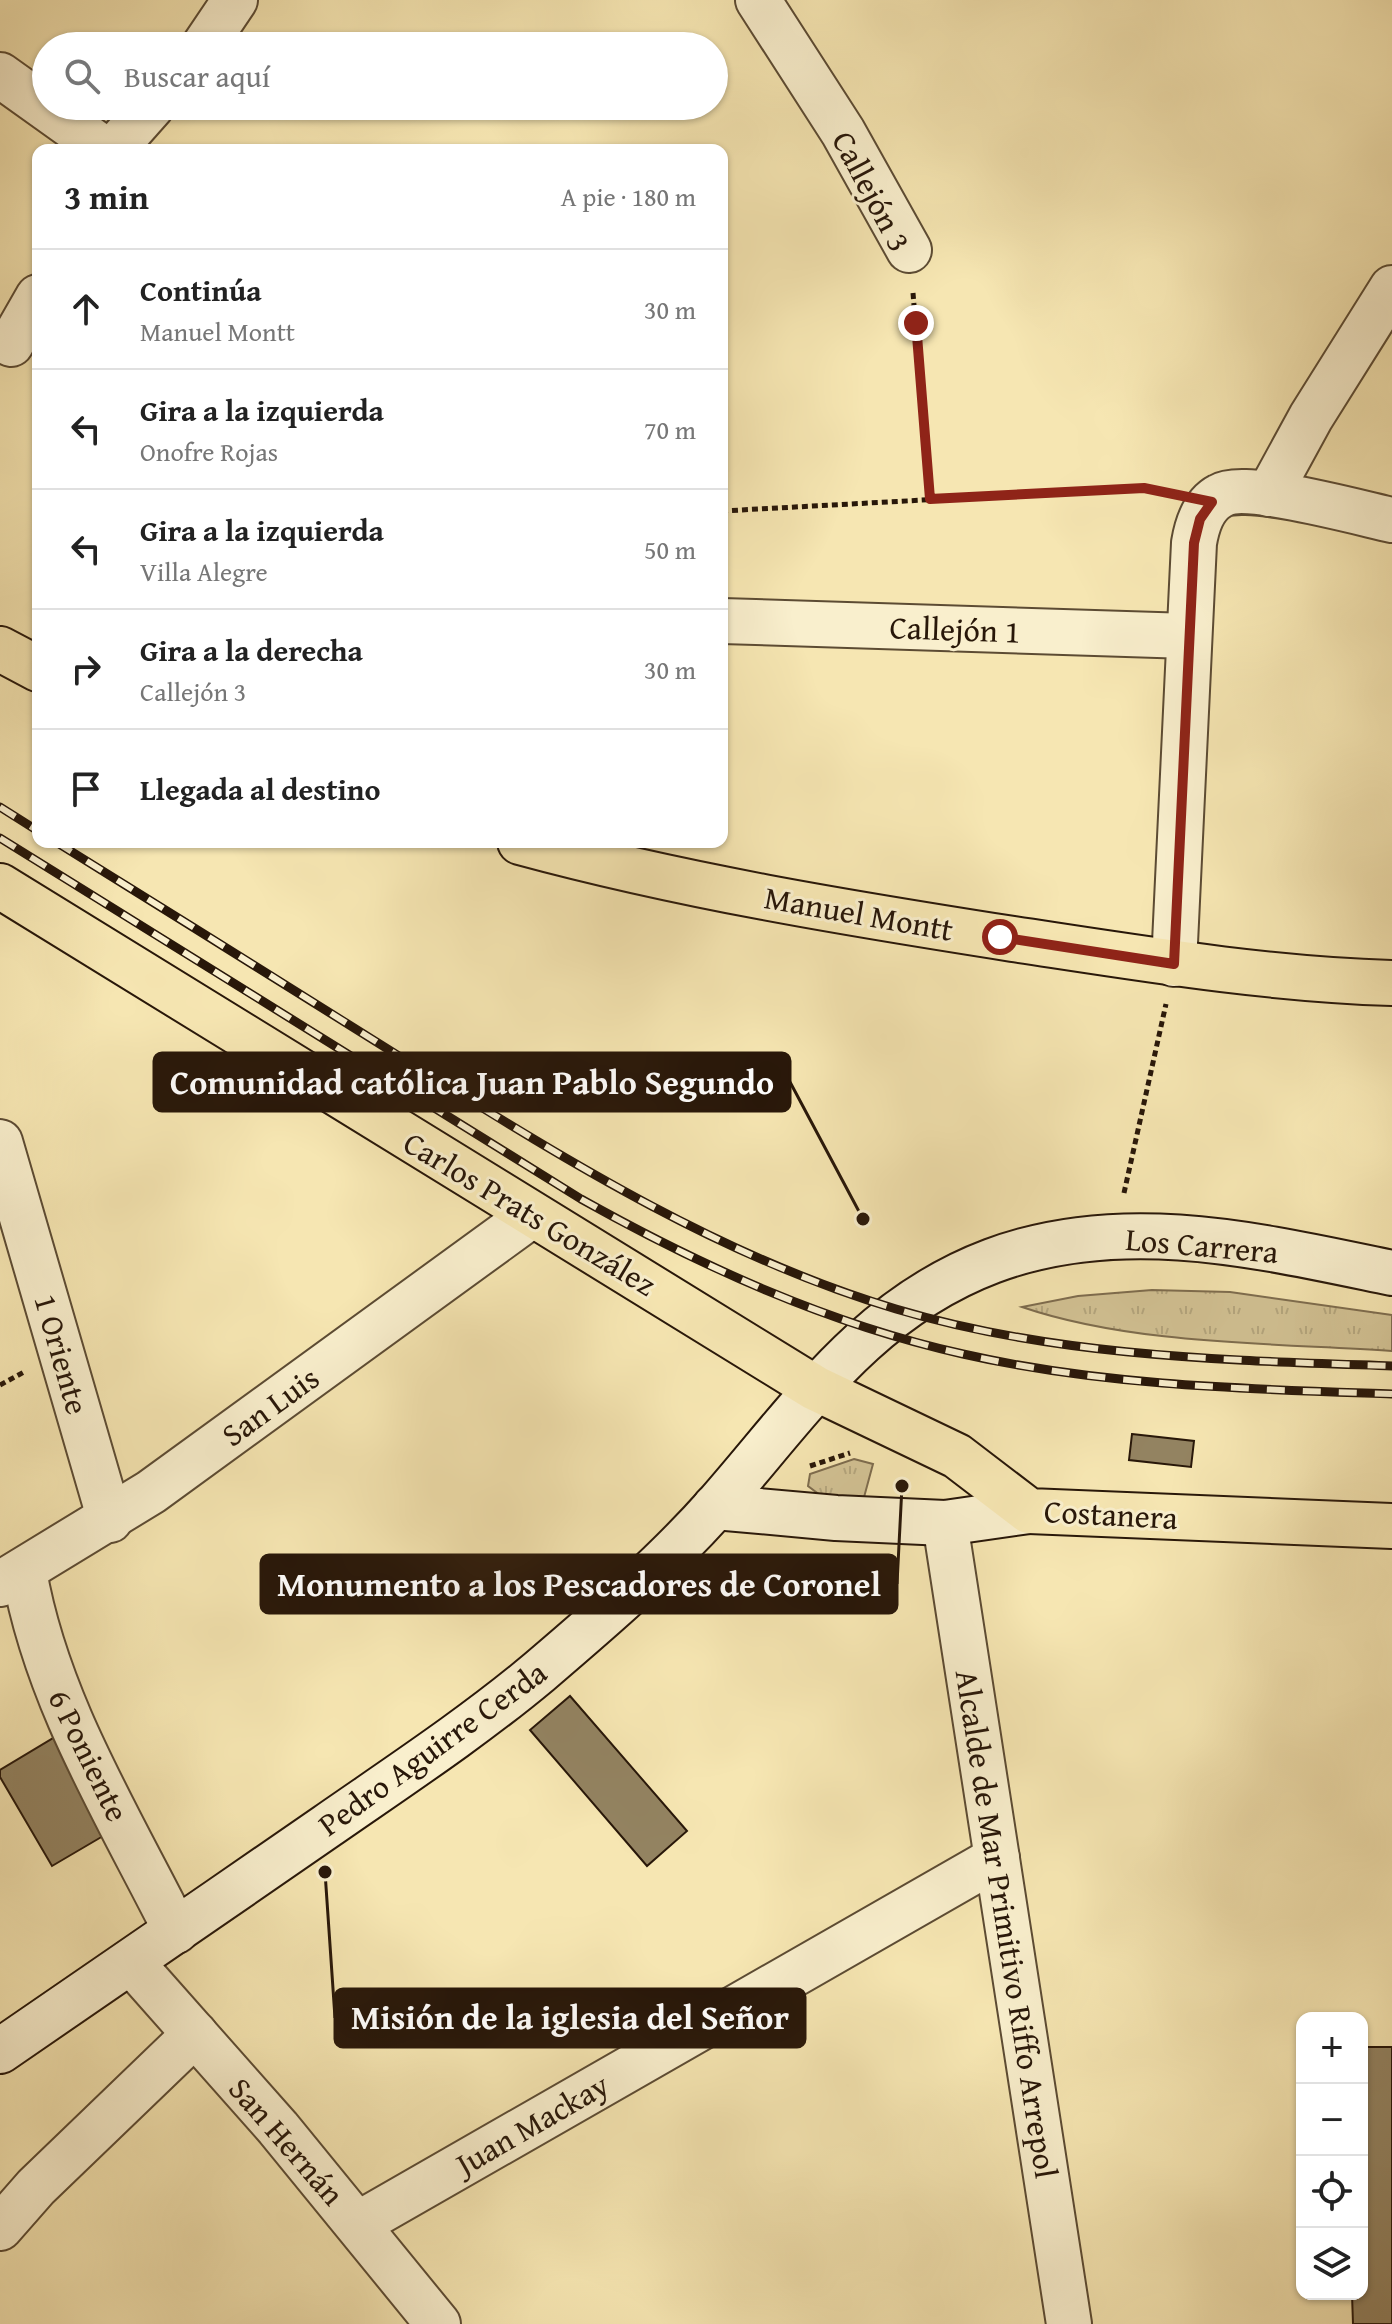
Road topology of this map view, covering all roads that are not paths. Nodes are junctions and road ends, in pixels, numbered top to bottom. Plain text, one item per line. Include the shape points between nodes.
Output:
1 (235, 0) edge
2 (758, 0) edge
3 (213, 32) edge
4 (0, 75) edge
5 (32, 98) edge
6 (63, 120) edge
7 (140, 120) edge
8 (97, 144) edge
9 (118, 144) edge
10 (909, 250) road end
11 (1392, 288) edge
12 (32, 311) edge
13 (16, 347) edge
14 (1269, 494) junction
15 (1392, 520) edge
16 (728, 621) edge
17 (1189, 636) junction
18 (0, 649) edge
19 (32, 666) edge
20 (567, 848) edge
21 (599, 852) edge
22 (0, 886) edge
23 (1174, 964) junction
24 (1392, 983) edge
25 (0, 1142) edge
26 (532, 1215) junction
27 (1392, 1273) edge
28 (815, 1388) junction
29 (715, 1507) junction
30 (1029, 1511) junction
31 (110, 1520) junction
32 (945, 1523) junction
33 (1392, 1526) edge
34 (12, 1578) edge
35 (997, 1858) junction
36 (176, 1931) junction
37 (131, 1962) junction
38 (195, 2034) junction
39 (0, 2051) edge
40 (358, 2224) junction
41 (0, 2228) edge
42 (438, 2324) edge
43 (1069, 2324) edge

1 - 3 street
2 - 10 street, Callejón 3 via 843,132
4 - 5 street
6 - 8 street
7 - 9 street
11 - 14 street
12 - 13 street
14 - 15 street
14 - 17 street via 1235,491 1212,502 1200,519
16 - 17 street, Callejón 1
17 - 23 street
18 - 19 main road
20 - 21 main road, Manuel Montt
21 - 23 main road, Manuel Montt via 850,914
22 - 26 main road, Carlos Prats González
23 - 24 main road, Manuel Montt
25 - 31 street, 1 Oriente
26 - 28 main road, Carlos Prats González
26 - 31 street, San Luis
27 - 28 street, Los Carrera via 1180,1236 1064,1242 998,1259 933,1287 875,1328
28 - 29 street, Pedro Aguirre Cerda
28 - 30 main road, Costanera via 957,1456
29 - 32 street
29 - 36 street, Pedro Aguirre Cerda via 603,1617 486,1715
30 - 32 street
30 - 33 main road, Costanera
31 - 34 street, San Luis
32 - 35 street, Alcalde de Mar Primitivo Riffo Arrepol
34 - 36 street, 6 Poniente via 54,1682
35 - 40 street, Juan Mackay
35 - 43 street, Alcalde de Mar Primitivo Riffo Arrepol
36 - 37 street, Pedro Aguirre Cerda
37 - 38 street, San Hernán
37 - 39 street, Pedro Aguirre Cerda
38 - 40 street, San Hernán
38 - 41 street
40 - 42 street, San Hernán

